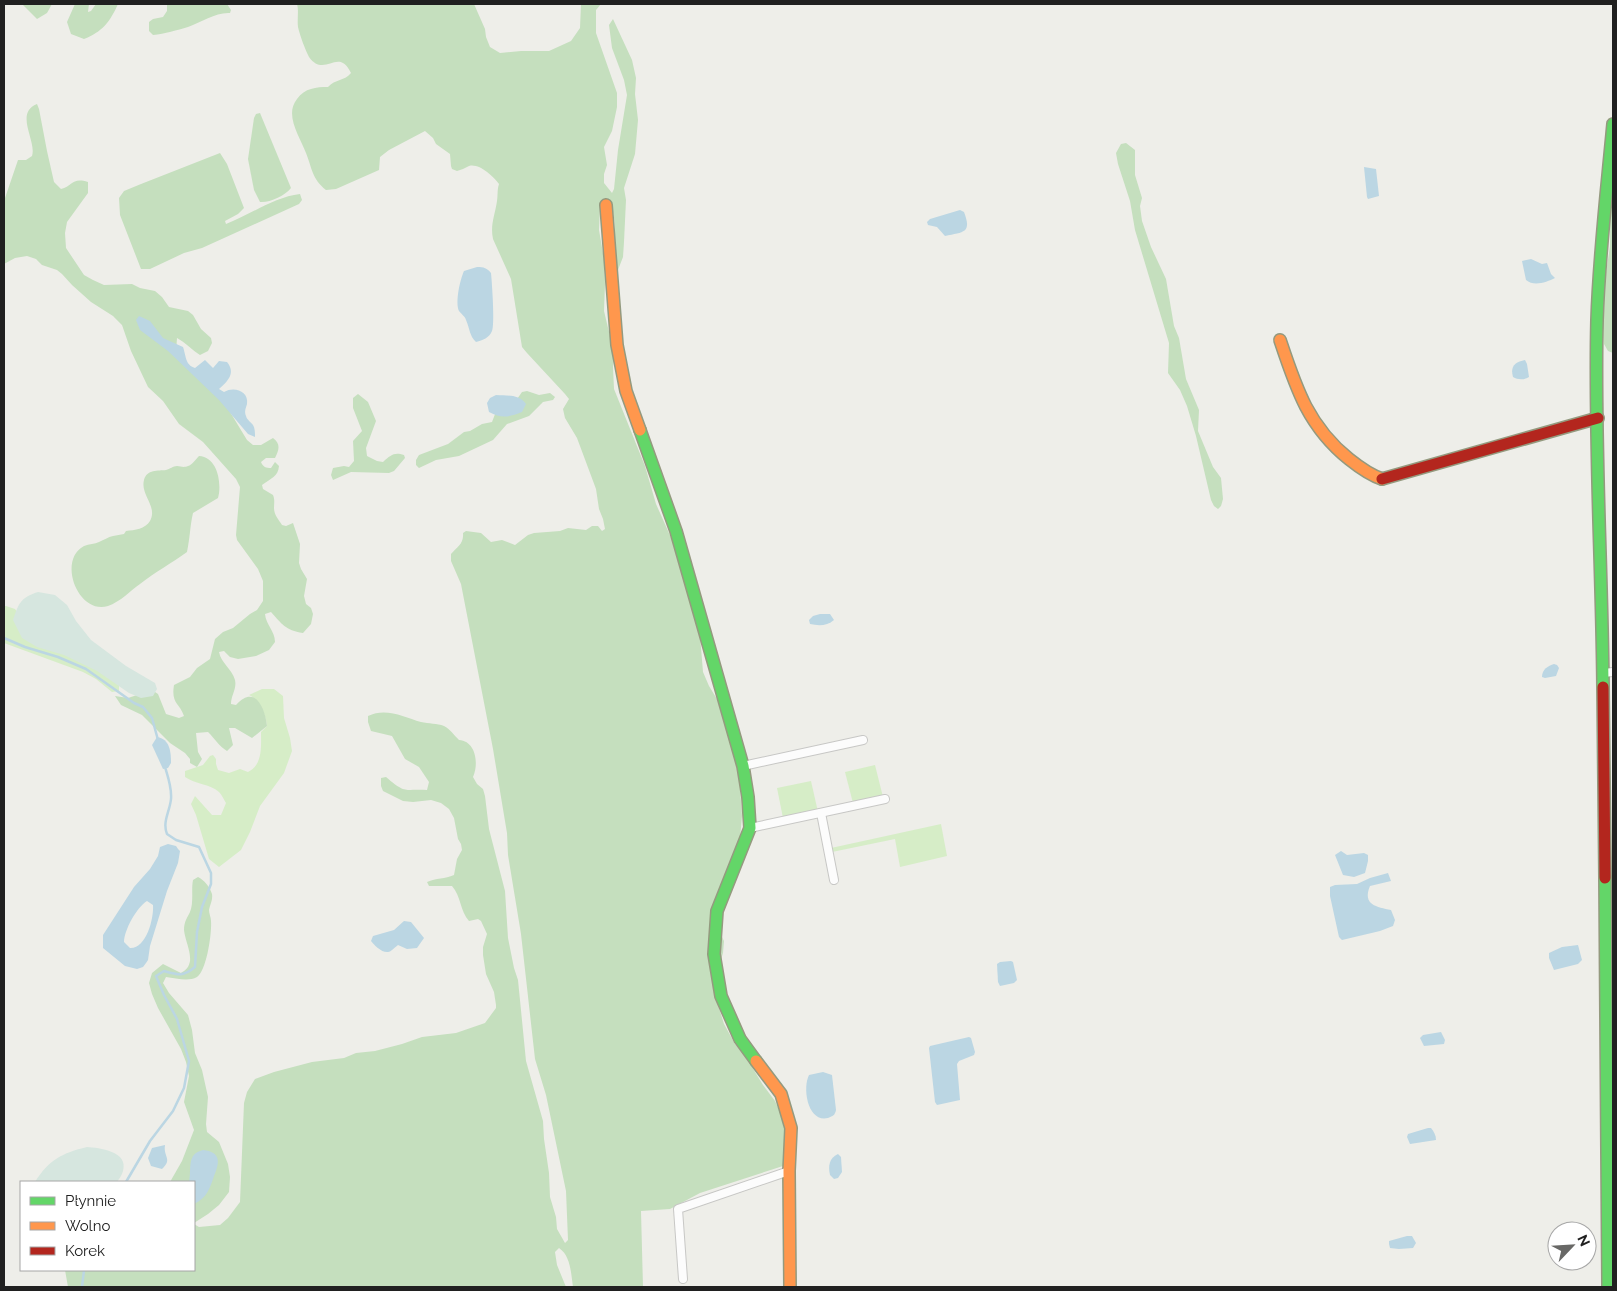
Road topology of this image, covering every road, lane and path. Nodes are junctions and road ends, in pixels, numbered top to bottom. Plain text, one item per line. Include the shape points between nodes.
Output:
1 (1613, 124) edge
2 (606, 205) dead end
3 (1280, 340) dead end
4 (1598, 418) junction
5 (1608, 673) edge
6 (863, 740) dead end
7 (743, 766) junction
8 (885, 799) dead end
9 (821, 812) junction
10 (750, 828) junction
11 (834, 880) dead end
12 (1609, 928) edge
13 (1610, 1019) edge
14 (789, 1171) junction
15 (683, 1279) dead end
16 (790, 1287) edge
17 (1608, 1287) edge

1 - 4 street via 1600,260
2 - 7 street via 617,345 626,390 676,531
3 - 4 street via 1304,403 1322,434 1358,466 1382,479
4 - 5 street
5 - 12 street
6 - 7 street
7 - 10 street
8 - 9 street
9 - 10 street
9 - 11 street
10 - 14 street via 717,911 714,954 721,996 740,1039 781,1094 791,1128
12 - 13 street
13 - 17 street via 1606,1131
14 - 15 street via 678,1209
14 - 16 street

